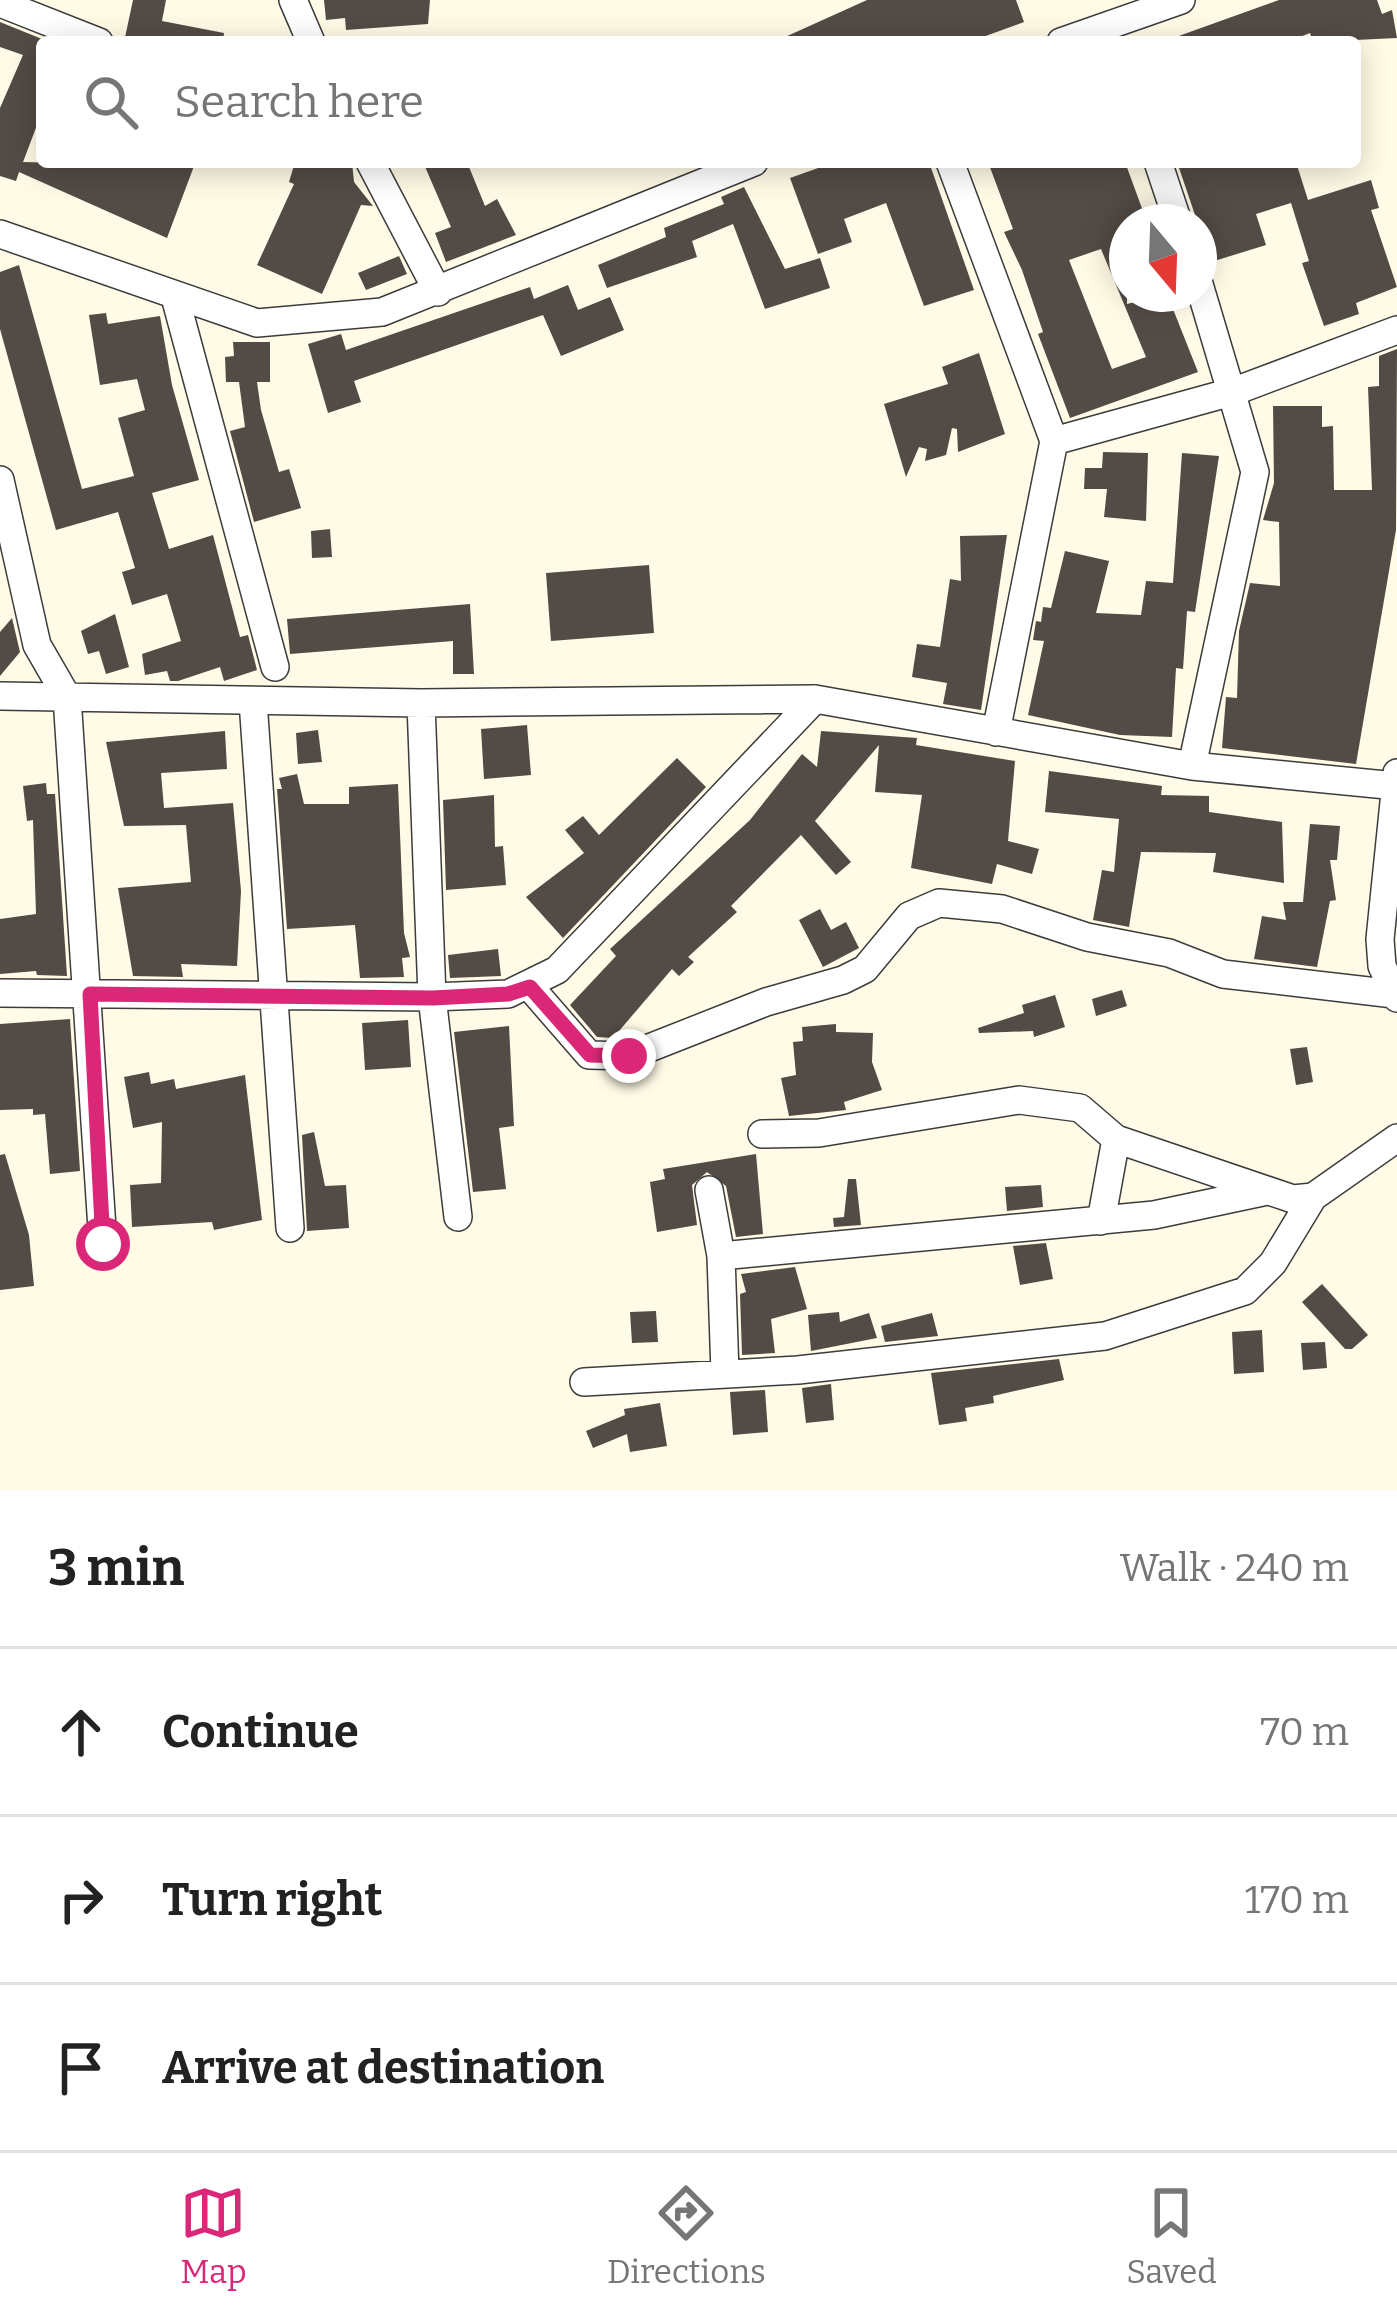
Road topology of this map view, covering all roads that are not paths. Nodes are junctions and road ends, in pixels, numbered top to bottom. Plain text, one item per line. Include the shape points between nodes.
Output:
1 (293, 0) edge
2 (1181, 0) edge
3 (0, 3) edge
4 (1115, 33) edge
5 (84, 36) edge
6 (308, 36) edge
7 (373, 168) edge
8 (739, 168) edge
9 (952, 168) edge
10 (1160, 168) edge
11 (1172, 204) edge
12 (0, 234) edge
13 (438, 292) junction
14 (175, 296) junction
15 (1208, 312) edge
16 (1397, 330) edge
17 (1235, 391) junction
18 (1054, 441) junction
19 (0, 480) edge
20 (275, 667) dead end
21 (0, 696) edge
22 (67, 698) junction
23 (814, 699) junction
24 (253, 700) junction
25 (421, 704) junction
26 (996, 732) junction
27 (1192, 766) junction
28 (1396, 782) edge
29 (530, 987) junction
30 (0, 993) edge
31 (90, 994) junction
32 (274, 995) junction
33 (1395, 996) edge
34 (433, 998) junction
35 (762, 1134) dead end
36 (1397, 1138) edge
37 (1116, 1139) junction
38 (710, 1190) dead end
39 (1267, 1191) junction
40 (1313, 1197) junction
41 (458, 1217) dead end
42 (1101, 1221) junction
43 (290, 1228) dead end
44 (103, 1244) dead end
45 (721, 1256) junction
46 (724, 1373) junction
47 (584, 1382) dead end

1 - 6 street
2 - 4 street
3 - 5 street
7 - 13 street
8 - 13 street
9 - 18 street
10 - 11 street
12 - 14 street
13 - 14 street via 382,312 256,323
14 - 20 street
15 - 17 street
16 - 17 street
17 - 18 street
17 - 27 street via 1255,472
18 - 26 street
19 - 22 street via 37,644
21 - 22 street
22 - 24 street
22 - 31 street
23 - 25 street
23 - 26 street
23 - 29 street via 557,970
24 - 25 street
24 - 32 street
25 - 34 street
26 - 27 street
27 - 28 street
28 - 33 street via 1380,939
29 - 33 street via 590,1055 629,1056 843,980 866,969 909,916 963,903 1169,953 1223,974
29 - 34 street
30 - 31 street
31 - 32 street
31 - 44 street
32 - 34 street
32 - 43 street
34 - 41 street
35 - 37 street via 819,1133 1019,1100 1080,1108
36 - 40 street
37 - 39 street
37 - 42 street
38 - 45 street
39 - 40 street
39 - 42 street
40 - 46 street via 1273,1264 1245,1291 1105,1336
42 - 45 street
45 - 46 street
46 - 47 street

